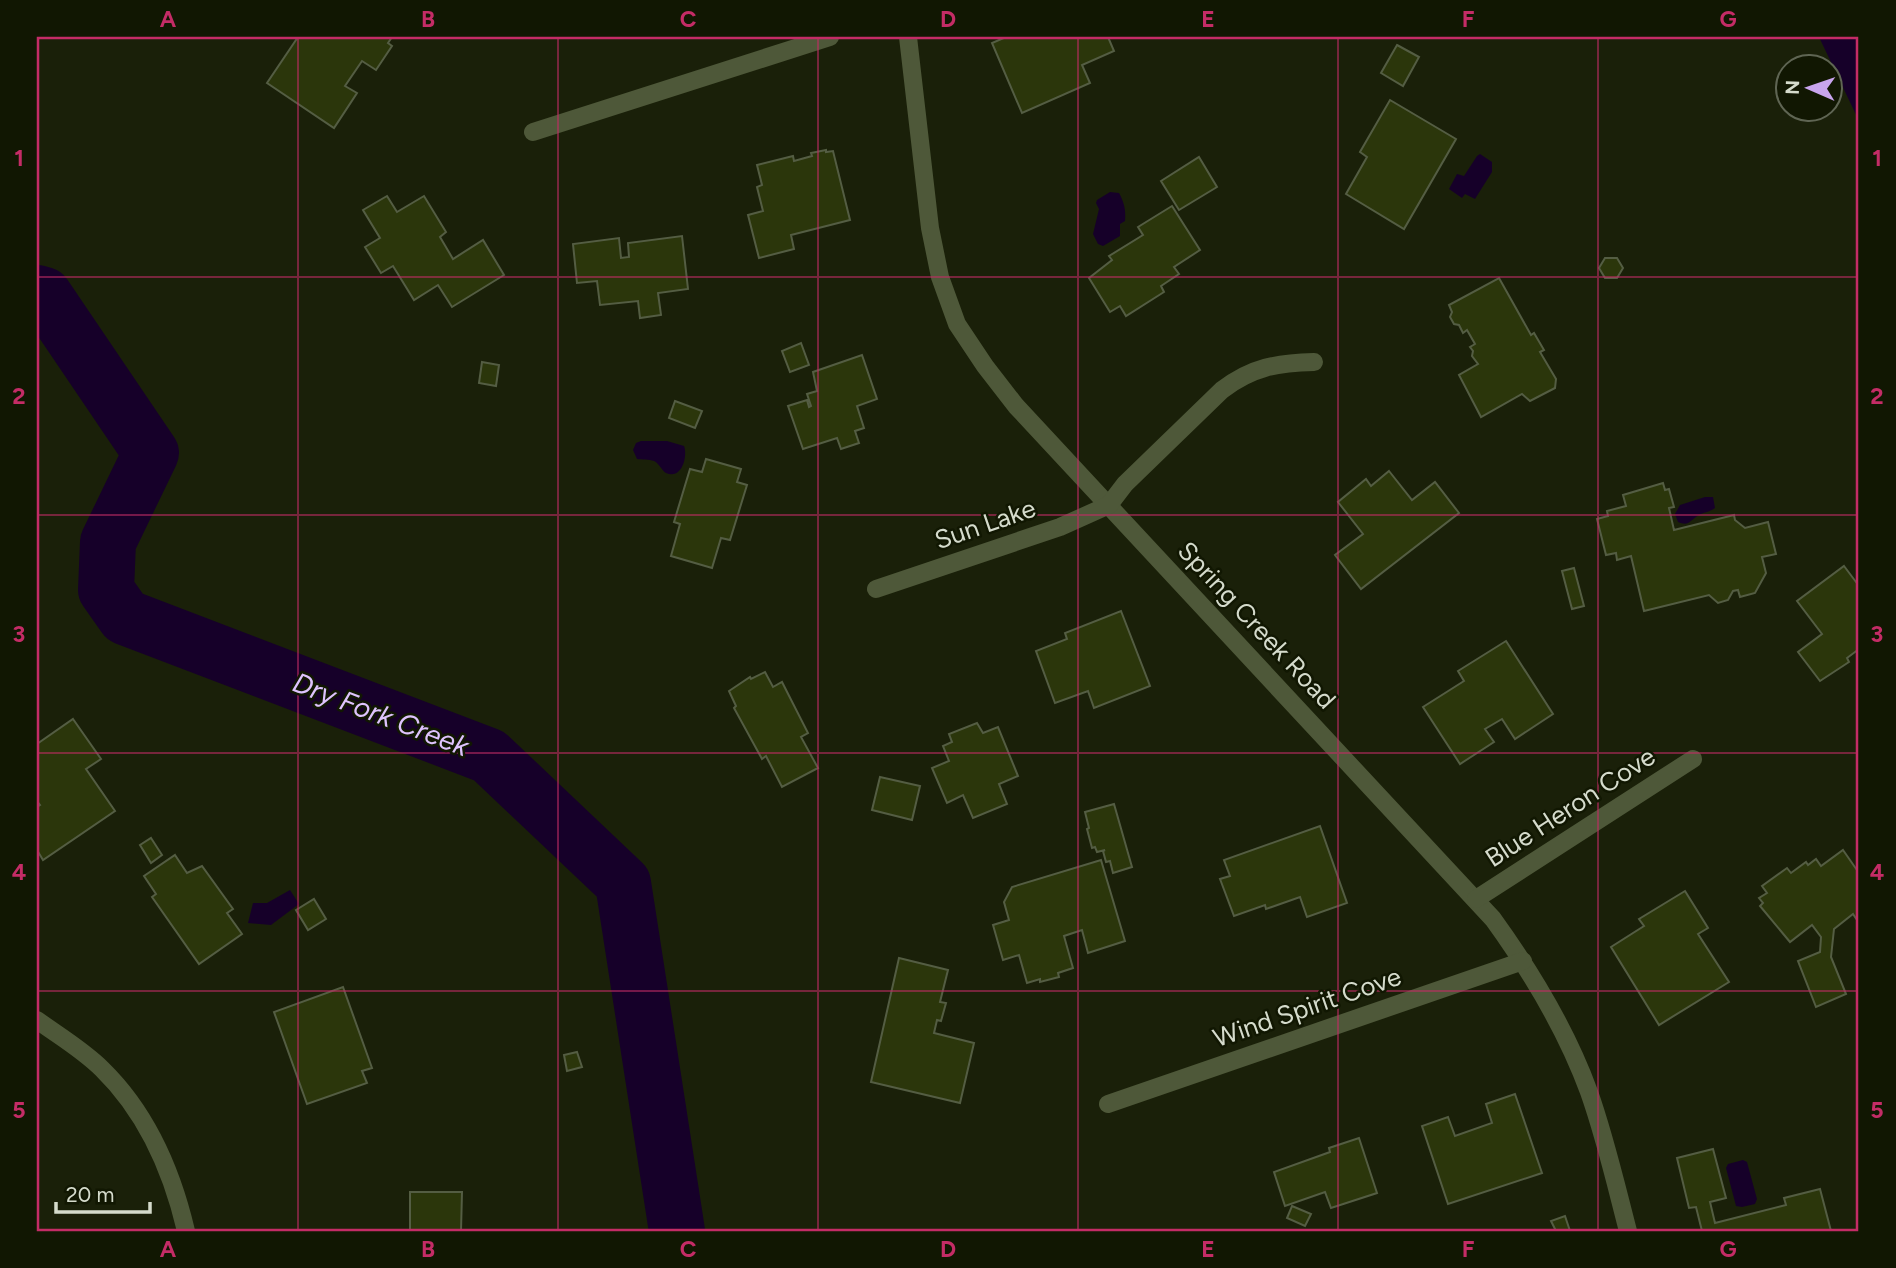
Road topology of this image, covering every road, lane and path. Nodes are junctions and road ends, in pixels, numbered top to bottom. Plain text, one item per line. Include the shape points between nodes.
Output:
1 (830, 37) edge
2 (908, 37) edge
3 (533, 132) dead end
4 (1314, 362) dead end
5 (1110, 505) junction
6 (876, 589) dead end
7 (1693, 759) dead end
8 (1476, 899) junction
9 (1523, 961) junction
10 (37, 1020) edge
11 (1108, 1104) dead end
12 (186, 1231) edge
13 (1628, 1231) edge

1 - 3 street
2 - 5 street, Spring Creek Road via 930,228 940,277 957,324 1016,406
4 - 5 street via 1281,363 1235,380 1125,484
5 - 6 street, Sun Lake
5 - 8 street, Spring Creek Road
7 - 8 street, Blue Heron Cove
8 - 9 street, Spring Creek Road
9 - 11 street, Wind Spirit Cove
9 - 13 street, Spring Creek Road via 1547,1000 1589,1092
10 - 12 street via 102,1069 146,1123 166,1165

